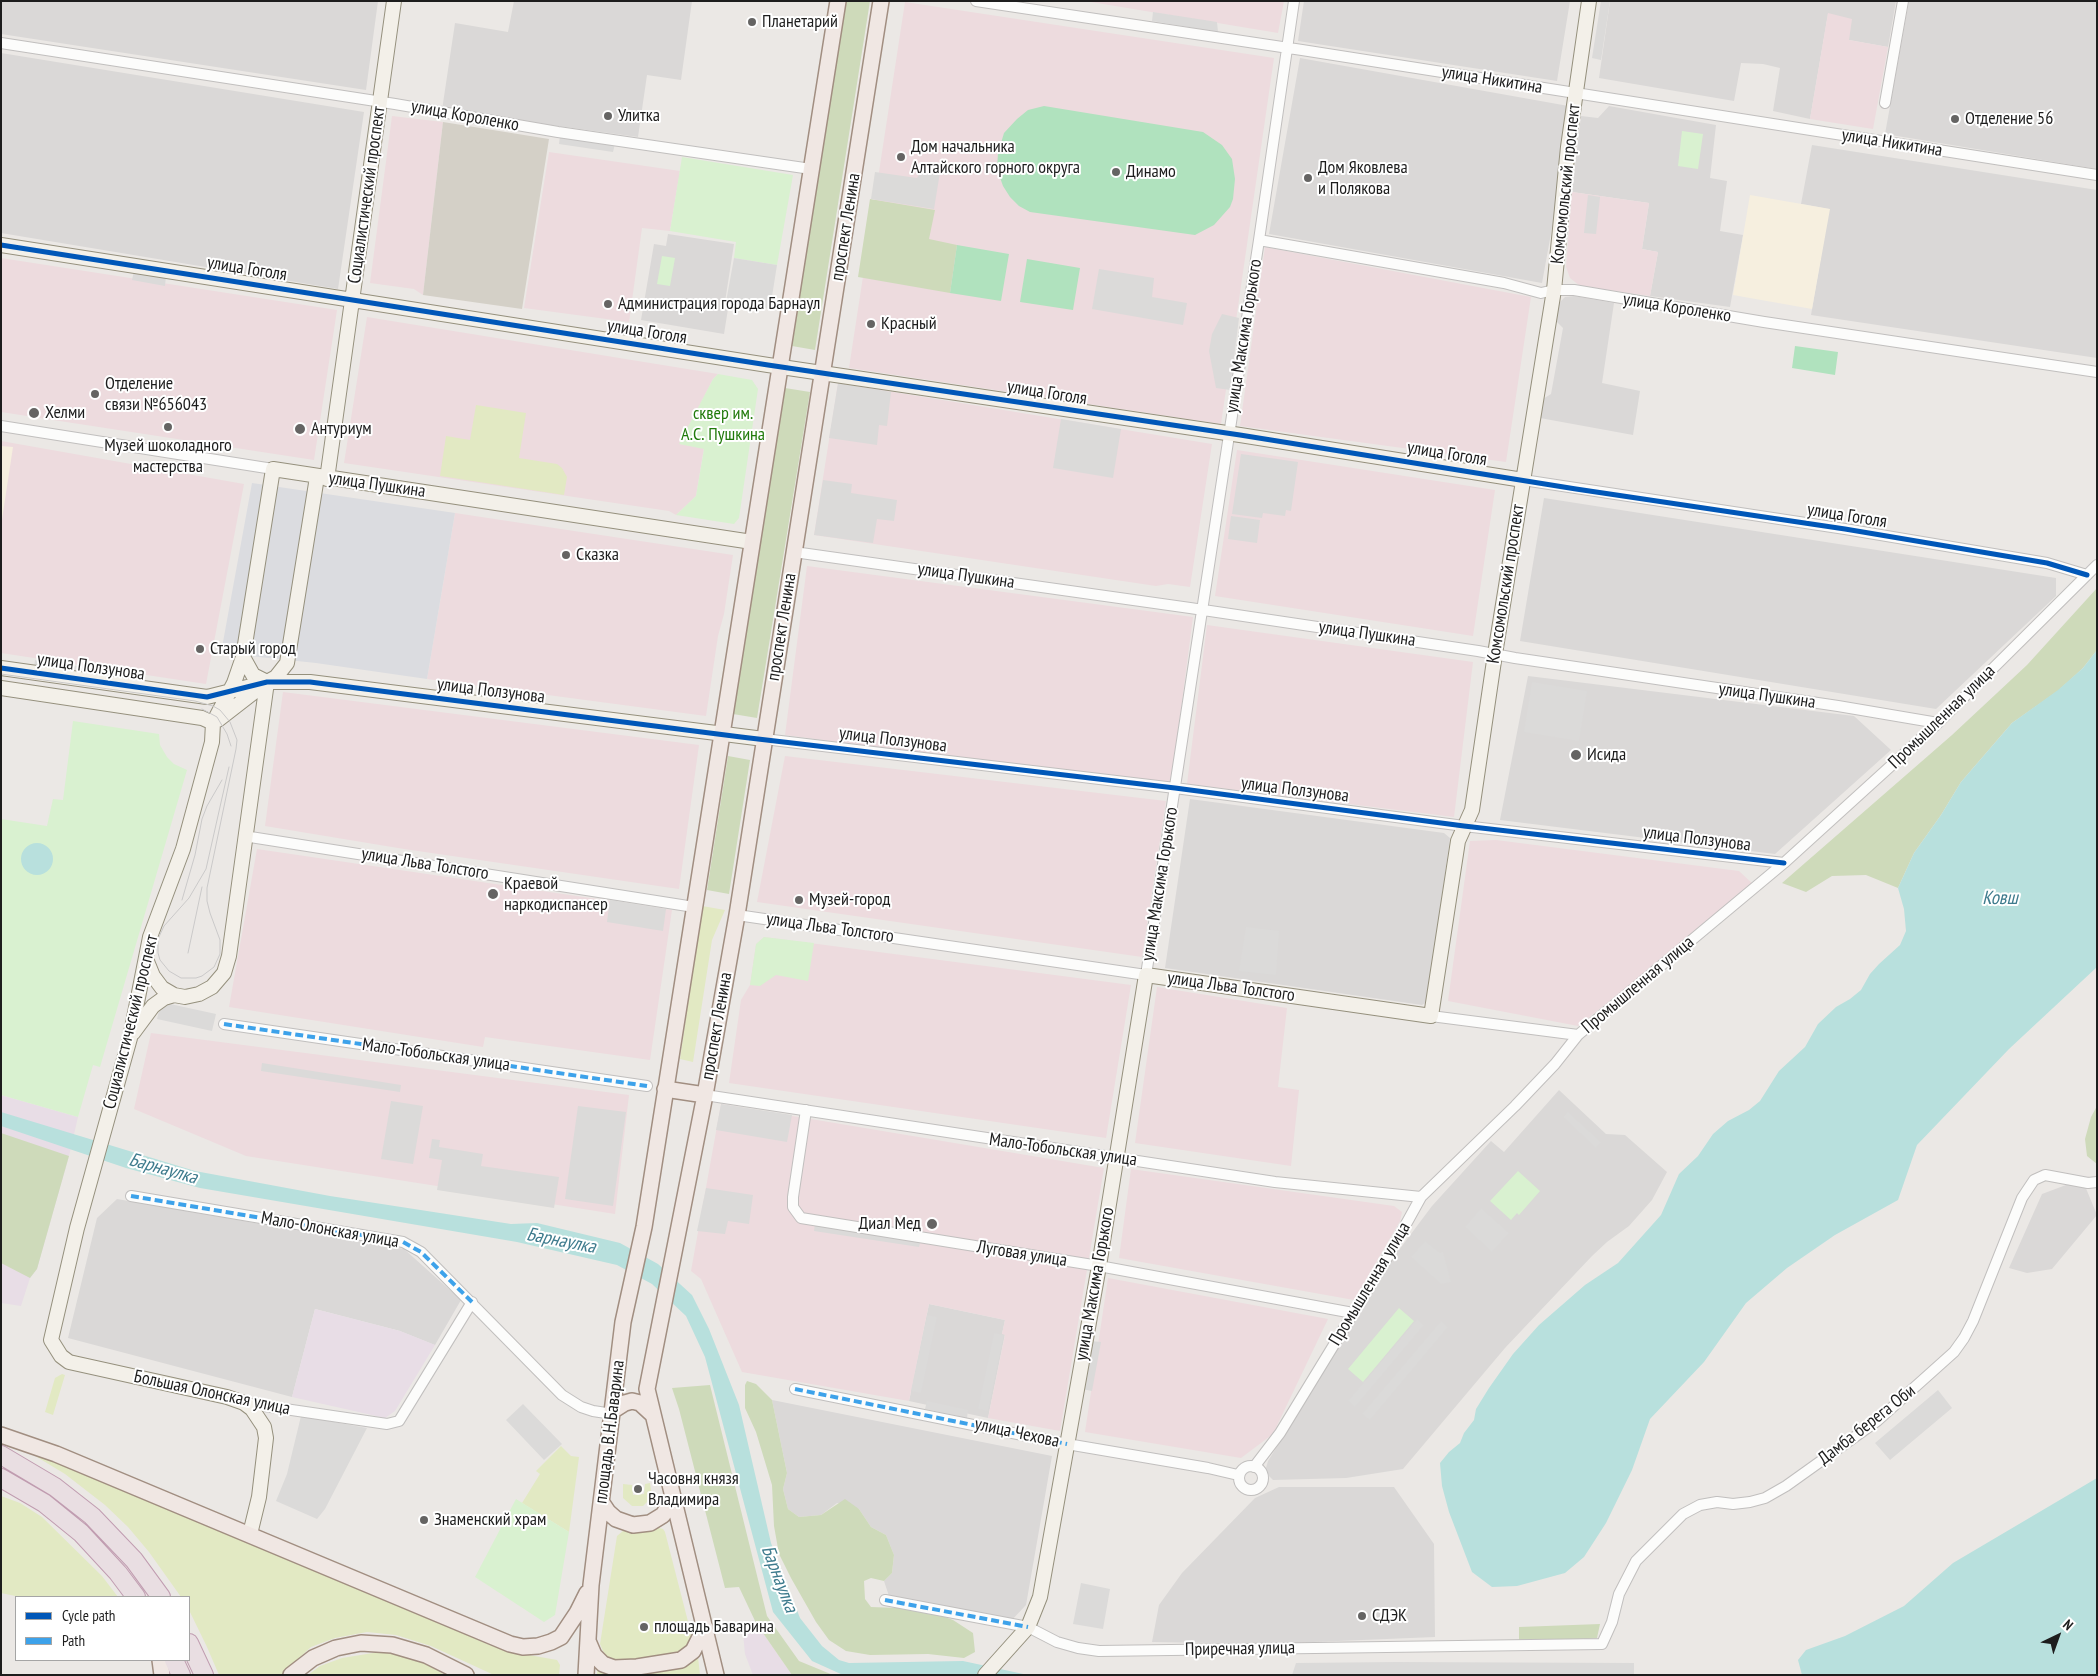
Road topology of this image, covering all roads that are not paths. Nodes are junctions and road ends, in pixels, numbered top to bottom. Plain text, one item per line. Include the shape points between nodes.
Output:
1 (394, 1) edge
2 (838, 1) edge
3 (881, 1) edge
4 (976, 1) edge
5 (1294, 1) edge
6 (1589, 1) edge
7 (1903, 1) edge
8 (1, 43) edge
9 (1287, 48) junction
10 (1575, 93) junction
11 (380, 102) junction
12 (1885, 103) dead end
13 (811, 169) junction
14 (2097, 175) edge
15 (1259, 240) junction
16 (1, 245) edge
17 (1554, 290) junction
18 (353, 300) junction
19 (780, 367) junction
20 (2097, 372) edge
21 (823, 373) junction
22 (1, 426) edge
23 (1228, 433) junction
24 (273, 469) junction
25 (322, 478) junction
26 (1523, 480) junction
27 (752, 542) junction
28 (794, 552) junction
29 (2097, 565) edge
30 (2087, 575) junction
31 (1202, 610) junction
32 (1495, 654) junction
33 (243, 657) junction
34 (1, 668) edge
35 (266, 682) junction
36 (1, 688) edge
37 (229, 692) junction
38 (1938, 723) junction
39 (210, 725) junction
40 (722, 733) junction
41 (764, 739) junction
42 (1174, 788) junction
43 (1464, 826) junction
44 (244, 836) junction
45 (1784, 863) junction
46 (694, 907) junction
47 (736, 915) junction
48 (146, 959) junction
49 (1146, 975) junction
50 (174, 995) junction
51 (1431, 1016) junction
52 (224, 1024) dead end
53 (1578, 1035) junction
54 (130, 1038) junction
55 (647, 1086) dead end
56 (665, 1089) junction
57 (705, 1095) junction
58 (806, 1110) junction
59 (1116, 1158) junction
60 (2097, 1182) edge
61 (131, 1196) dead end
62 (1421, 1197) junction
63 (673, 1250) joint
64 (1099, 1266) junction
65 (472, 1302) junction
66 (56, 1311) joint
67 (1353, 1313) junction
68 (795, 1389) dead end
69 (244, 1403) junction
70 (614, 1410) junction
71 (652, 1414) junction
72 (1, 1435) edge
73 (1067, 1444) junction
74 (1, 1455) edge
75 (1254, 1467) junction
76 (1238, 1476) junction
77 (1, 1478) edge
78 (673, 1499) junction
79 (602, 1503) junction
80 (250, 1534) junction
81 (591, 1584) junction
82 (135, 1596) edge
83 (160, 1596) edge
84 (884, 1600) dead end
85 (705, 1627) junction
86 (1028, 1627) junction
87 (561, 1637) junction
88 (587, 1639) junction
89 (1602, 1644) joint
90 (190, 1645) edge
91 (160, 1661) edge
92 (174, 1661) edge
93 (713, 1671) edge
94 (162, 1675) edge
95 (181, 1675) edge
96 (204, 1675) edge
97 (291, 1675) edge
98 (466, 1675) edge
99 (586, 1675) edge
100 (985, 1675) edge

1 - 11 street, Социалистический проспект
2 - 13 main road
3 - 21 main road, проспект Ленина
4 - 9 street, улица Никитина
5 - 9 street, улица Максима Горького
6 - 10 street, Комсомольский проспект
7 - 12 street
8 - 11 street, улица Короленко
9 - 10 street, улица Никитина
9 - 15 street, улица Максима Горького
10 - 14 street, улица Никитина
10 - 17 street, Комсомольский проспект
11 - 13 street, улица Короленко
11 - 18 street, Социалистический проспект
13 - 19 main road
15 - 17 street, улица Короленко via 1504,283 1541,293
15 - 23 street, улица Максима Горького
16 - 18 street, улица Гоголя
17 - 20 street, улица Короленко via 1574,290
17 - 26 street, Комсомольский проспект
18 - 19 street, улица Гоголя
18 - 25 street, Социалистический проспект
19 - 21 street, улица Гоголя
19 - 27 main road
21 - 23 street, улица Гоголя
21 - 28 main road, проспект Ленина
22 - 24 street, улица Пушкина
23 - 26 street, улица Гоголя
23 - 31 street, улица Максима Горького
24 - 25 street, улица Пушкина
24 - 33 street, Социалистический проспект
25 - 27 street, улица Пушкина
25 - 35 street, Социалистический проспект via 287,663 276,677
26 - 30 street, улица Гоголя via 2047,563
26 - 32 street, Комсомольский проспект
27 - 40 main road
28 - 31 street, улица Пушкина
28 - 41 main road, проспект Ленина
29 - 30 street, Промышленная улица
30 - 38 street, Промышленная улица
31 - 32 street, улица Пушкина
31 - 42 street, улица Максима Горького
32 - 38 street, улица Пушкина
32 - 43 street, Комсомольский проспект via 1472,810
33 - 35 street via 253,675
33 - 37 street, Социалистический проспект
34 - 37 street, улица Ползунова via 207,698
35 - 37 street, улица Ползунова
35 - 39 street, Социалистический проспект
35 - 40 street, улица Ползунова via 310,682
35 - 44 street
36 - 39 street, улица Ползунова
37 - 39 street, Социалистический проспект
38 - 45 street, Промышленная улица
39 - 48 street, Социалистический проспект via 183,849 156,920
40 - 41 street, улица Ползунова
40 - 46 main road
41 - 42 street, улица Ползунова
41 - 47 main road, проспект Ленина
42 - 43 street, улица Ползунова
42 - 49 street, улица Максима Горького
43 - 45 street, улица Ползунова
43 - 51 street, Комсомольский проспект via 1458,840
44 - 46 street, улица Льва Толстого
44 - 50 street via 224,973 212,987 199,994
45 - 53 street, Промышленная улица
46 - 56 main road
47 - 49 street, улица Льва Толстого
47 - 57 main road, проспект Ленина
48 - 50 street via 162,988
48 - 54 street, Социалистический проспект
49 - 51 street, улица Льва Толстого
49 - 59 street, улица Максима Горького
50 - 54 street via 153,1006
51 - 53 street, улица Льва Толстого
52 - 55 street, Мало-Тобольская улица
53 - 62 street, Промышленная улица via 1515,1106
54 - 66 street, Социалистический проспект
56 - 57 main road
56 - 70 main road, площадь В.Н.Баварина via 644,1227 623,1322
57 - 58 street, Мало-Тобольская улица
57 - 63 main road, проспект Ленина
58 - 59 street, Мало-Тобольская улица
58 - 64 street, Луговая улица via 793,1196 793,1207 801,1218
59 - 62 street, Мало-Тобольская улица via 1275,1182
59 - 64 street, улица Максима Горького
60 - 89 street, Дамба берега Оби via 2045,1175 2034,1180 2022,1198 1973,1322 1954,1352 1877,1422 1786,1486 1765,1498 1733,1504 1700,1505 1683,1514 1636,1561 1619,1594
61 - 65 street, Мало-Олонская улица via 403,1242 421,1252
62 - 67 street, Промышленная улица
63 - 71 main road, площадь В.Н.Баварина via 647,1389
64 - 67 street, Луговая улица
64 - 73 street, улица Максима Горького
65 - 69 street, Большая Олонская улица via 400,1421 387,1424
65 - 70 street, Мало-Олонская улица via 562,1395 593,1411 606,1413
66 - 69 street, Большая Олонская улица via 51,1340 69,1362
67 - 75 street, Промышленная улица via 1280,1433
68 - 73 street, улица Чехова
69 - 80 street via 258,1417 266,1438 259,1497
70 - 71 main road via 632,1401 640,1403
70 - 79 main road, площадь В.Н.Баварина
71 - 78 main road, площадь В.Н.Баварина
72 - 80 main road via 56,1454
73 - 76 street, улица Чехова
73 - 86 street, улица Максима Горького via 1040,1597
74 - 83 highway via 55,1486 92,1516 134,1560
75 - 76 street via 1246,1467
75 - 76 street via 1263,1478 1256,1489 1244,1489
77 - 82 highway via 44,1503 81,1533
78 - 79 main road via 663,1514 650,1523 633,1525 616,1519
78 - 85 main road, площадь В.Н.Баварина
79 - 81 main road, площадь В.Н.Баварина
80 - 87 main road via 510,1644 538,1646
81 - 87 main road
81 - 88 main road, площадь В.Н.Баварина
84 - 86 street, Приречная улица
85 - 88 main road via 693,1651 681,1660 637,1667 614,1668 603,1664 594,1655
85 - 93 main road, площадь В.Н.Баварина
86 - 89 street, Приречная улица via 1057,1642 1099,1651
86 - 100 street, улица Максима Горького
87 - 88 main road
88 - 99 main road, площадь В.Н.Баварина
90 - 96 highway
91 - 94 main road
92 - 95 highway
97 - 98 main road via 313,1658 336,1648 362,1643 392,1645 426,1655

